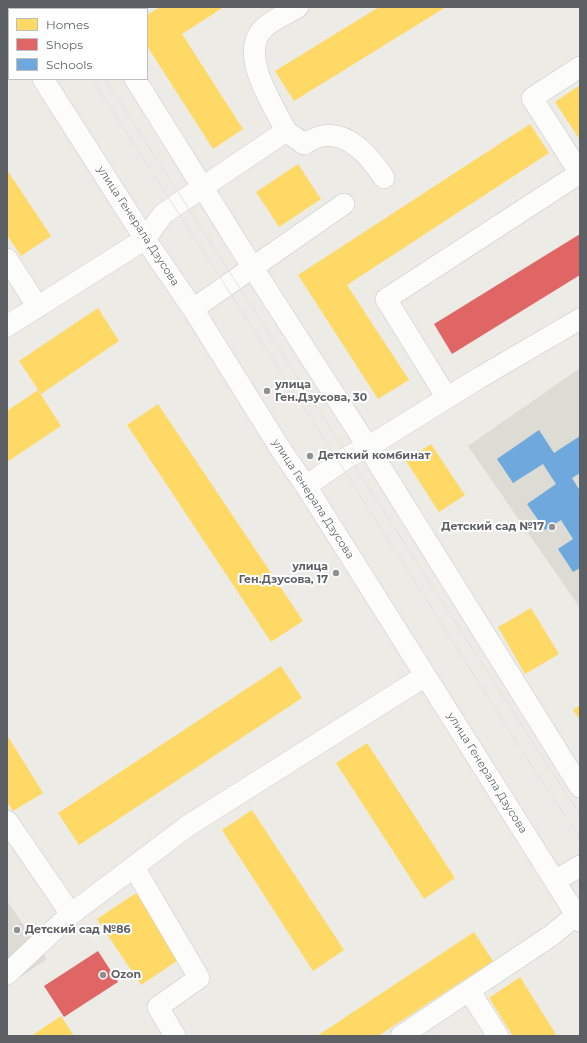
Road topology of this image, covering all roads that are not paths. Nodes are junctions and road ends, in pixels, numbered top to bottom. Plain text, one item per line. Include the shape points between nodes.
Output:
1 (298, 7) edge
2 (580, 67) edge
3 (44, 80) edge
4 (135, 80) edge
5 (286, 131) junction
6 (580, 173) edge
7 (384, 178) dead end
8 (204, 188) junction
9 (344, 204) dead end
10 (145, 239) junction
11 (7, 259) edge
12 (252, 268) junction
13 (38, 307) junction
14 (193, 309) junction
15 (580, 319) edge
16 (7, 326) edge
17 (447, 398) junction
18 (368, 447) junction
19 (306, 486) junction
20 (426, 676) junction
21 (580, 787) edge
22 (7, 821) edge
23 (580, 866) edge
24 (134, 867) junction
25 (555, 881) junction
26 (71, 914) junction
27 (578, 918) edge
28 (7, 974) edge
29 (470, 992) junction
30 (175, 1036) edge
31 (401, 1036) edge
32 (498, 1036) edge

1 - 5 street via 264,28 256,42 253,57 260,79
2 - 6 street via 532,98
3 - 10 street, улица Генерала Дзусова
4 - 8 street
5 - 7 street via 304,144 322,136 342,137 371,158
5 - 8 street
6 - 17 street via 386,298
8 - 10 street via 163,214
8 - 12 street
9 - 12 street
10 - 13 street
10 - 14 street, улица Генерала Дзусова
11 - 13 street
12 - 14 street
12 - 18 street
13 - 16 street
14 - 19 street, улица Генерала Дзусова
15 - 17 street
17 - 18 street
18 - 19 street via 348,456
18 - 21 street
19 - 20 street, улица Генерала Дзусова
20 - 24 street via 189,825
20 - 25 street, улица Генерала Дзусова
22 - 26 street
23 - 25 street
24 - 26 street
24 - 30 street via 199,978 158,1007
25 - 27 street, улица Генерала Дзусова
26 - 28 street
27 - 29 street
29 - 31 street
29 - 32 street

